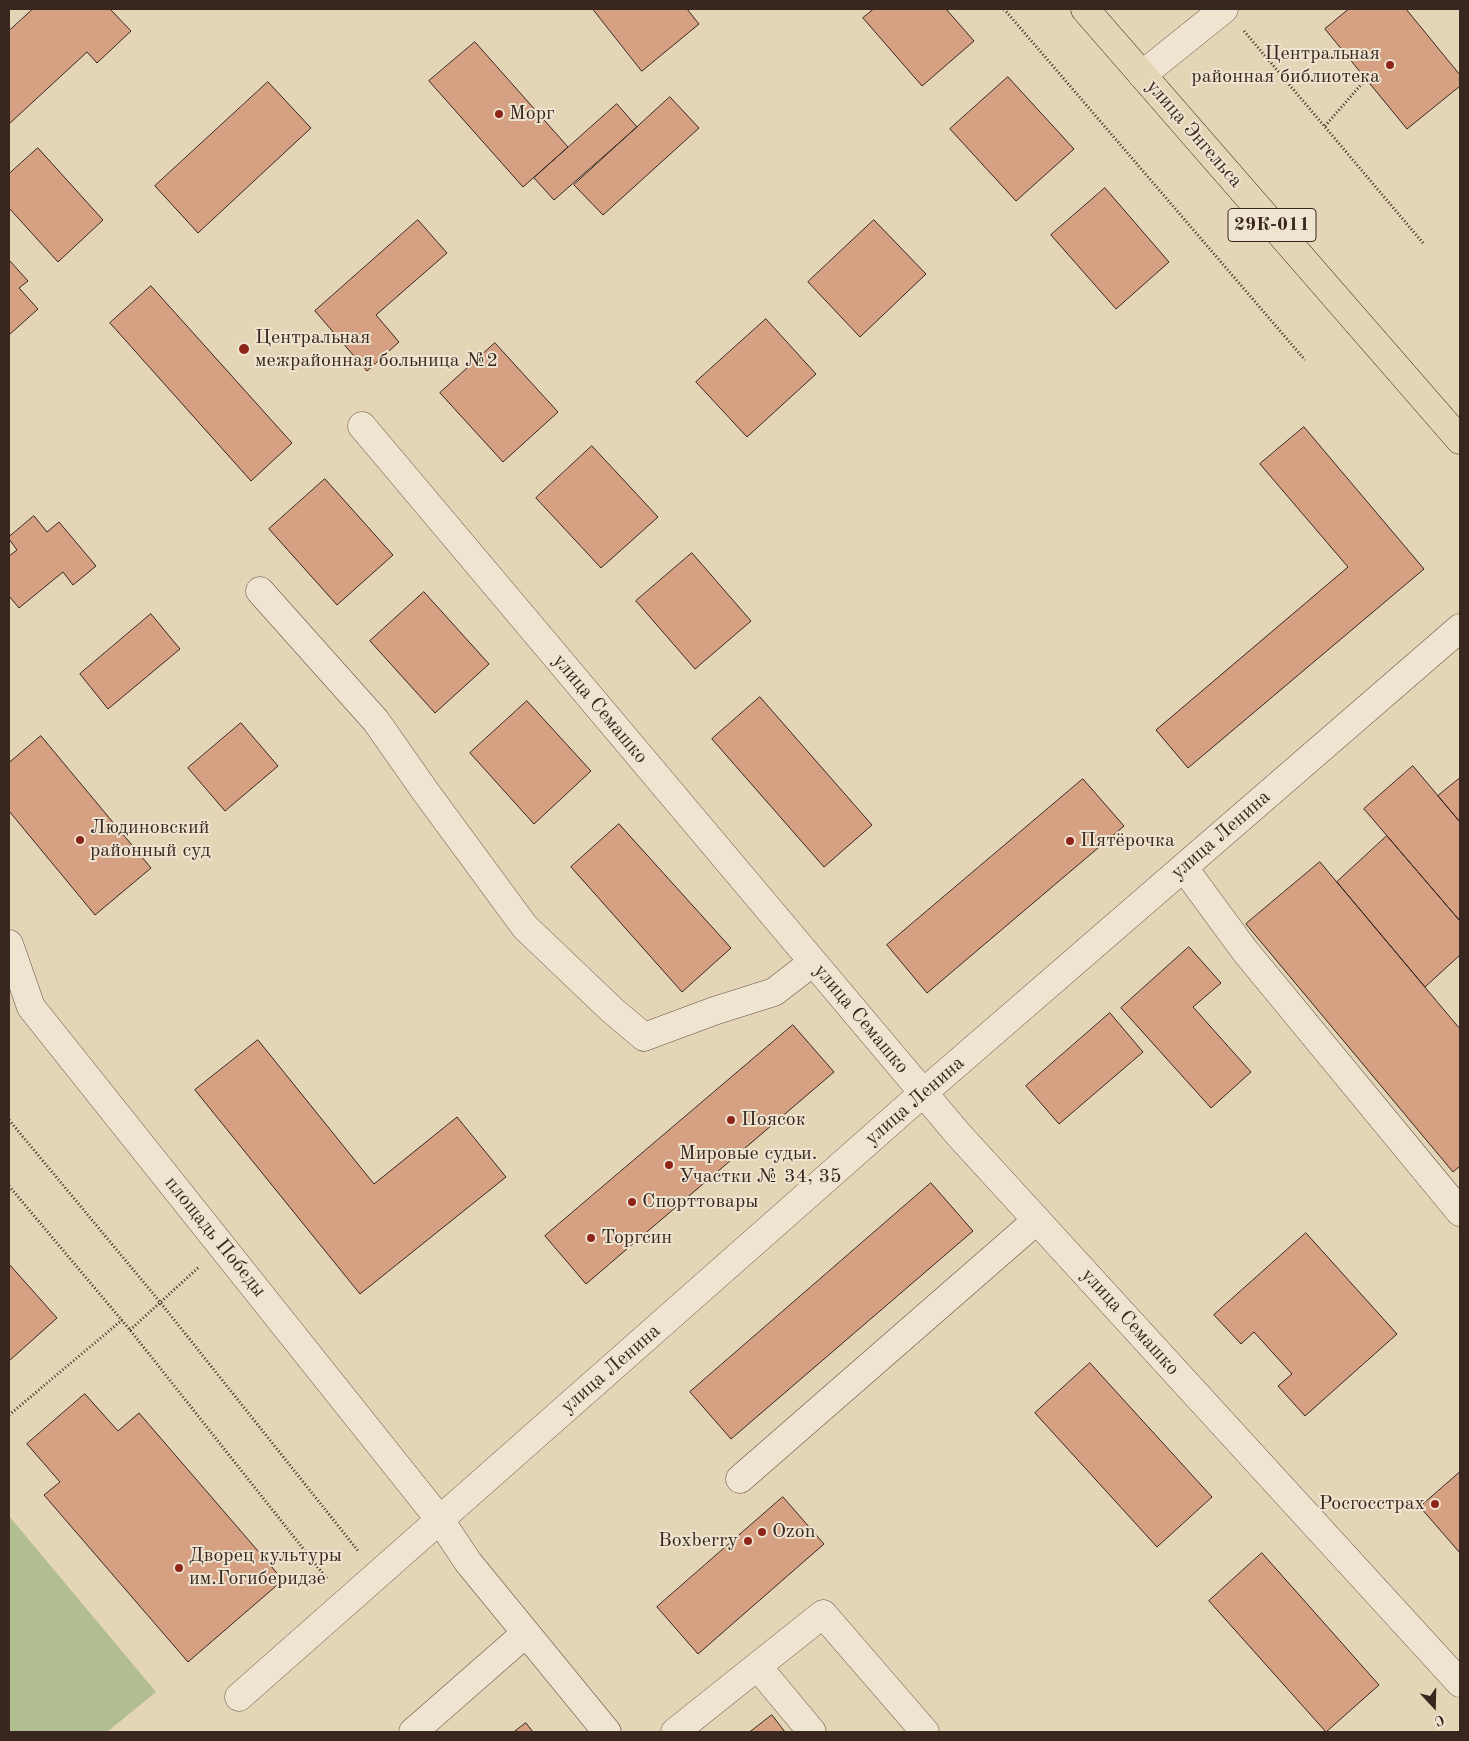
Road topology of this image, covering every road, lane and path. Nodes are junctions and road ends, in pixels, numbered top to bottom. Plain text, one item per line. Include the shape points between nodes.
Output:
1 (1004, 9) edge
2 (1086, 9) edge
3 (1224, 9) edge
4 (1243, 30) dead end
5 (1142, 75) junction
6 (1366, 80) dead end
7 (1324, 126) junction
8 (1423, 243) dead end
9 (1305, 360) dead end
10 (362, 426) dead end
11 (1460, 440) edge
12 (260, 591) dead end
13 (1460, 628) edge
14 (1184, 868) junction
15 (9, 944) edge
16 (813, 962) junction
17 (923, 1093) junction
18 (9, 1120) edge
19 (9, 1186) edge
20 (1460, 1212) edge
21 (1037, 1220) junction
22 (222, 1247) junction
23 (160, 1302) junction
24 (122, 1320) junction
25 (130, 1330) junction
26 (9, 1416) edge
27 (740, 1479) dead end
28 (440, 1520) junction
29 (377, 1575) junction
30 (346, 1604) junction
31 (526, 1633) junction
32 (758, 1667) junction
33 (1456, 1669) edge
34 (239, 1697) dead end
35 (413, 1732) edge
36 (607, 1732) edge
37 (675, 1732) edge
38 (812, 1732) edge
39 (925, 1732) edge

1 - 9 path
2 - 5 main road, улица Энгельса / 29К-011
3 - 5 street
4 - 7 path
5 - 11 main road, улица Энгельса / 29К-011
6 - 7 path
7 - 8 path
10 - 16 street, улица Семашко
12 - 16 street via 376,721 525,927 644,1037 774,992
13 - 14 street, улица Ленина
14 - 17 street, улица Ленина
14 - 20 street via 1245,951
15 - 22 street, площадь Победы via 31,1007
16 - 17 street, улица Семашко
17 - 21 street, улица Семашко
17 - 28 street, улица Ленина
18 - 23 path
19 - 24 path
21 - 27 street
21 - 33 street, улица Семашко
22 - 23 path
22 - 28 street, площадь Победы
23 - 25 path
23 - 29 path
24 - 25 path
24 - 26 path
25 - 30 path
28 - 29 street, улица Ленина
28 - 31 street, площадь Победы via 468,1562
29 - 30 street, улица Ленина
30 - 34 street, улица Ленина
31 - 35 street
31 - 36 street, площадь Победы
32 - 37 street
32 - 38 street
32 - 39 street via 823,1614

